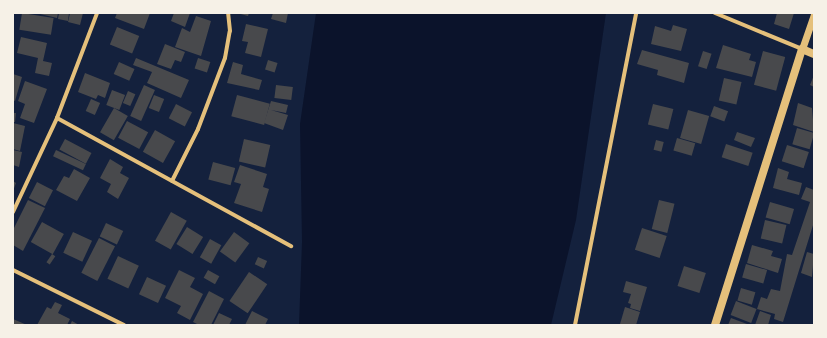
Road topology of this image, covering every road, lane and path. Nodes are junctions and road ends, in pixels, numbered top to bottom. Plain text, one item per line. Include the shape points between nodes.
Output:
1 (97, 13) edge
2 (228, 13) edge
3 (636, 13) edge
4 (715, 13) edge
5 (814, 14) edge
6 (802, 49) junction
7 (814, 54) edge
8 (56, 118) junction
9 (172, 181) junction
10 (13, 212) edge
11 (291, 246) dead end
12 (13, 270) edge
13 (124, 325) edge
14 (575, 325) edge
15 (714, 325) edge

1 - 8 street
2 - 9 street via 230,30 225,58 200,124
3 - 14 street
4 - 6 street
5 - 6 street
6 - 7 main road
6 - 15 main road
8 - 9 street
8 - 10 street
9 - 11 street
12 - 13 street

